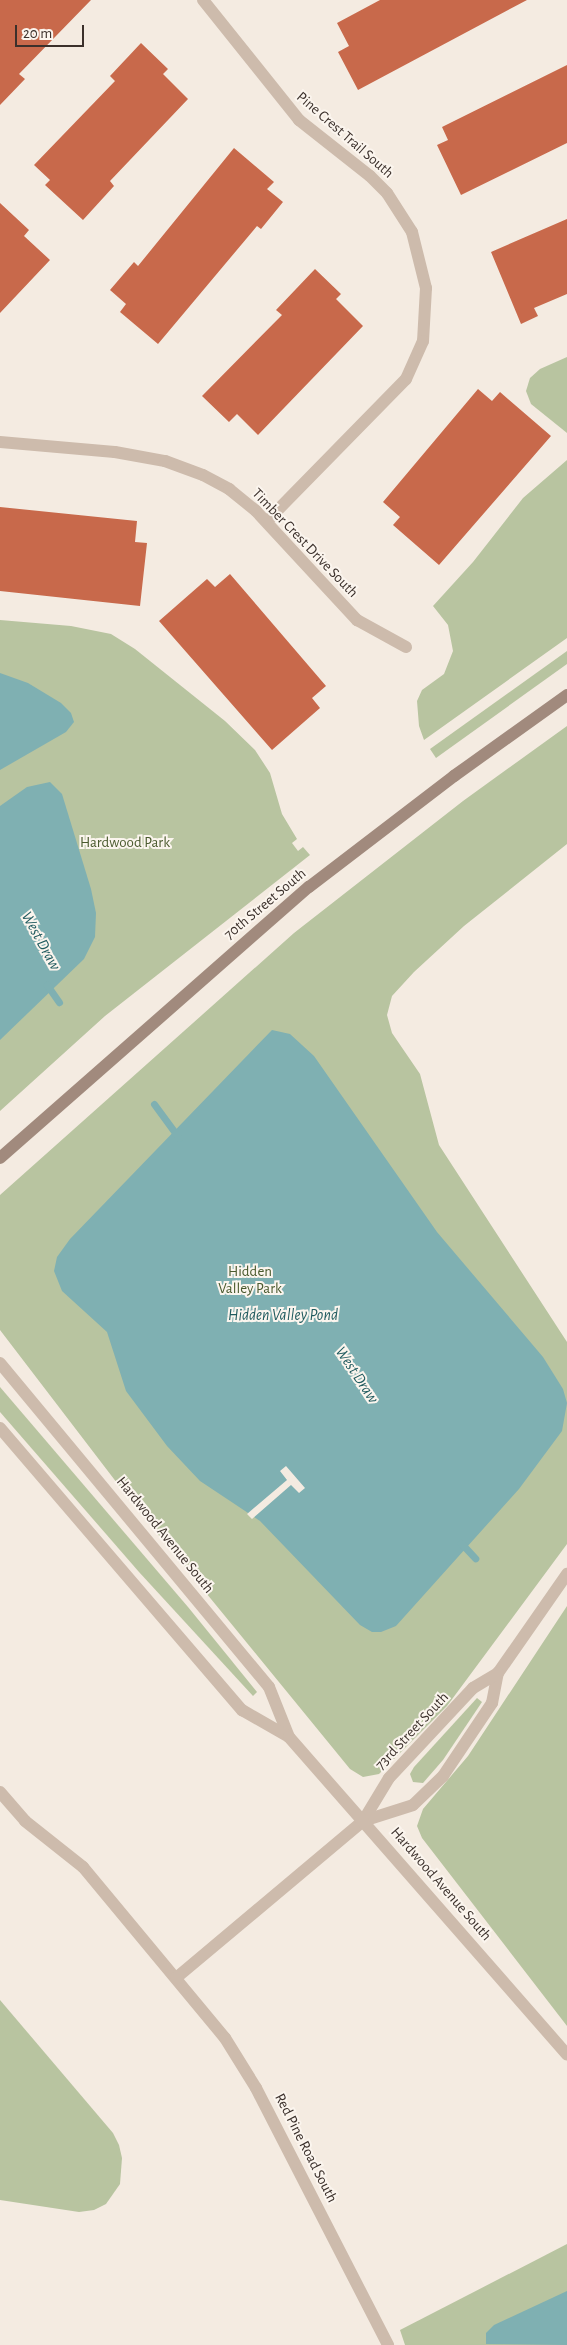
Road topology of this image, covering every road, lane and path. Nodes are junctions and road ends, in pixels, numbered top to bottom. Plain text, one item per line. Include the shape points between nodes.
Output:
1 (202, 0) edge
2 (0, 442) edge
3 (267, 521) junction
4 (406, 648) dead end
5 (567, 695) edge
6 (0, 1158) edge
7 (0, 1363) edge
8 (0, 1428) edge
9 (567, 1574) edge
10 (498, 1673) junction
11 (289, 1737) junction
12 (0, 1792) edge
13 (363, 1821) junction
14 (176, 1978) junction
15 (567, 2055) edge
16 (388, 2345) edge

1 - 3 street, Pine Crest Trail South via 292,113 370,176 392,200 416,244 426,288 424,336 406,380
2 - 3 street, Timber Crest Drive South via 85,448 165,461 221,484
3 - 4 street, Timber Crest Drive South via 350,613 372,630
5 - 6 main road, 70th Street South via 309,887
7 - 11 street, Hardwood Avenue South via 269,1687
8 - 11 street, Hardwood Avenue South via 242,1710
9 - 10 street, 73rd Street South
10 - 13 street, 73rd Street South via 473,1688 389,1778
10 - 13 street, 73rd Street South via 492,1703 435,1784 413,1805
11 - 13 street, Hardwood Avenue South
12 - 14 street, Red Pine Road South via 25,1821 83,1867
13 - 14 street
13 - 15 street, Hardwood Avenue South
14 - 16 street, Red Pine Road South via 243,2064

